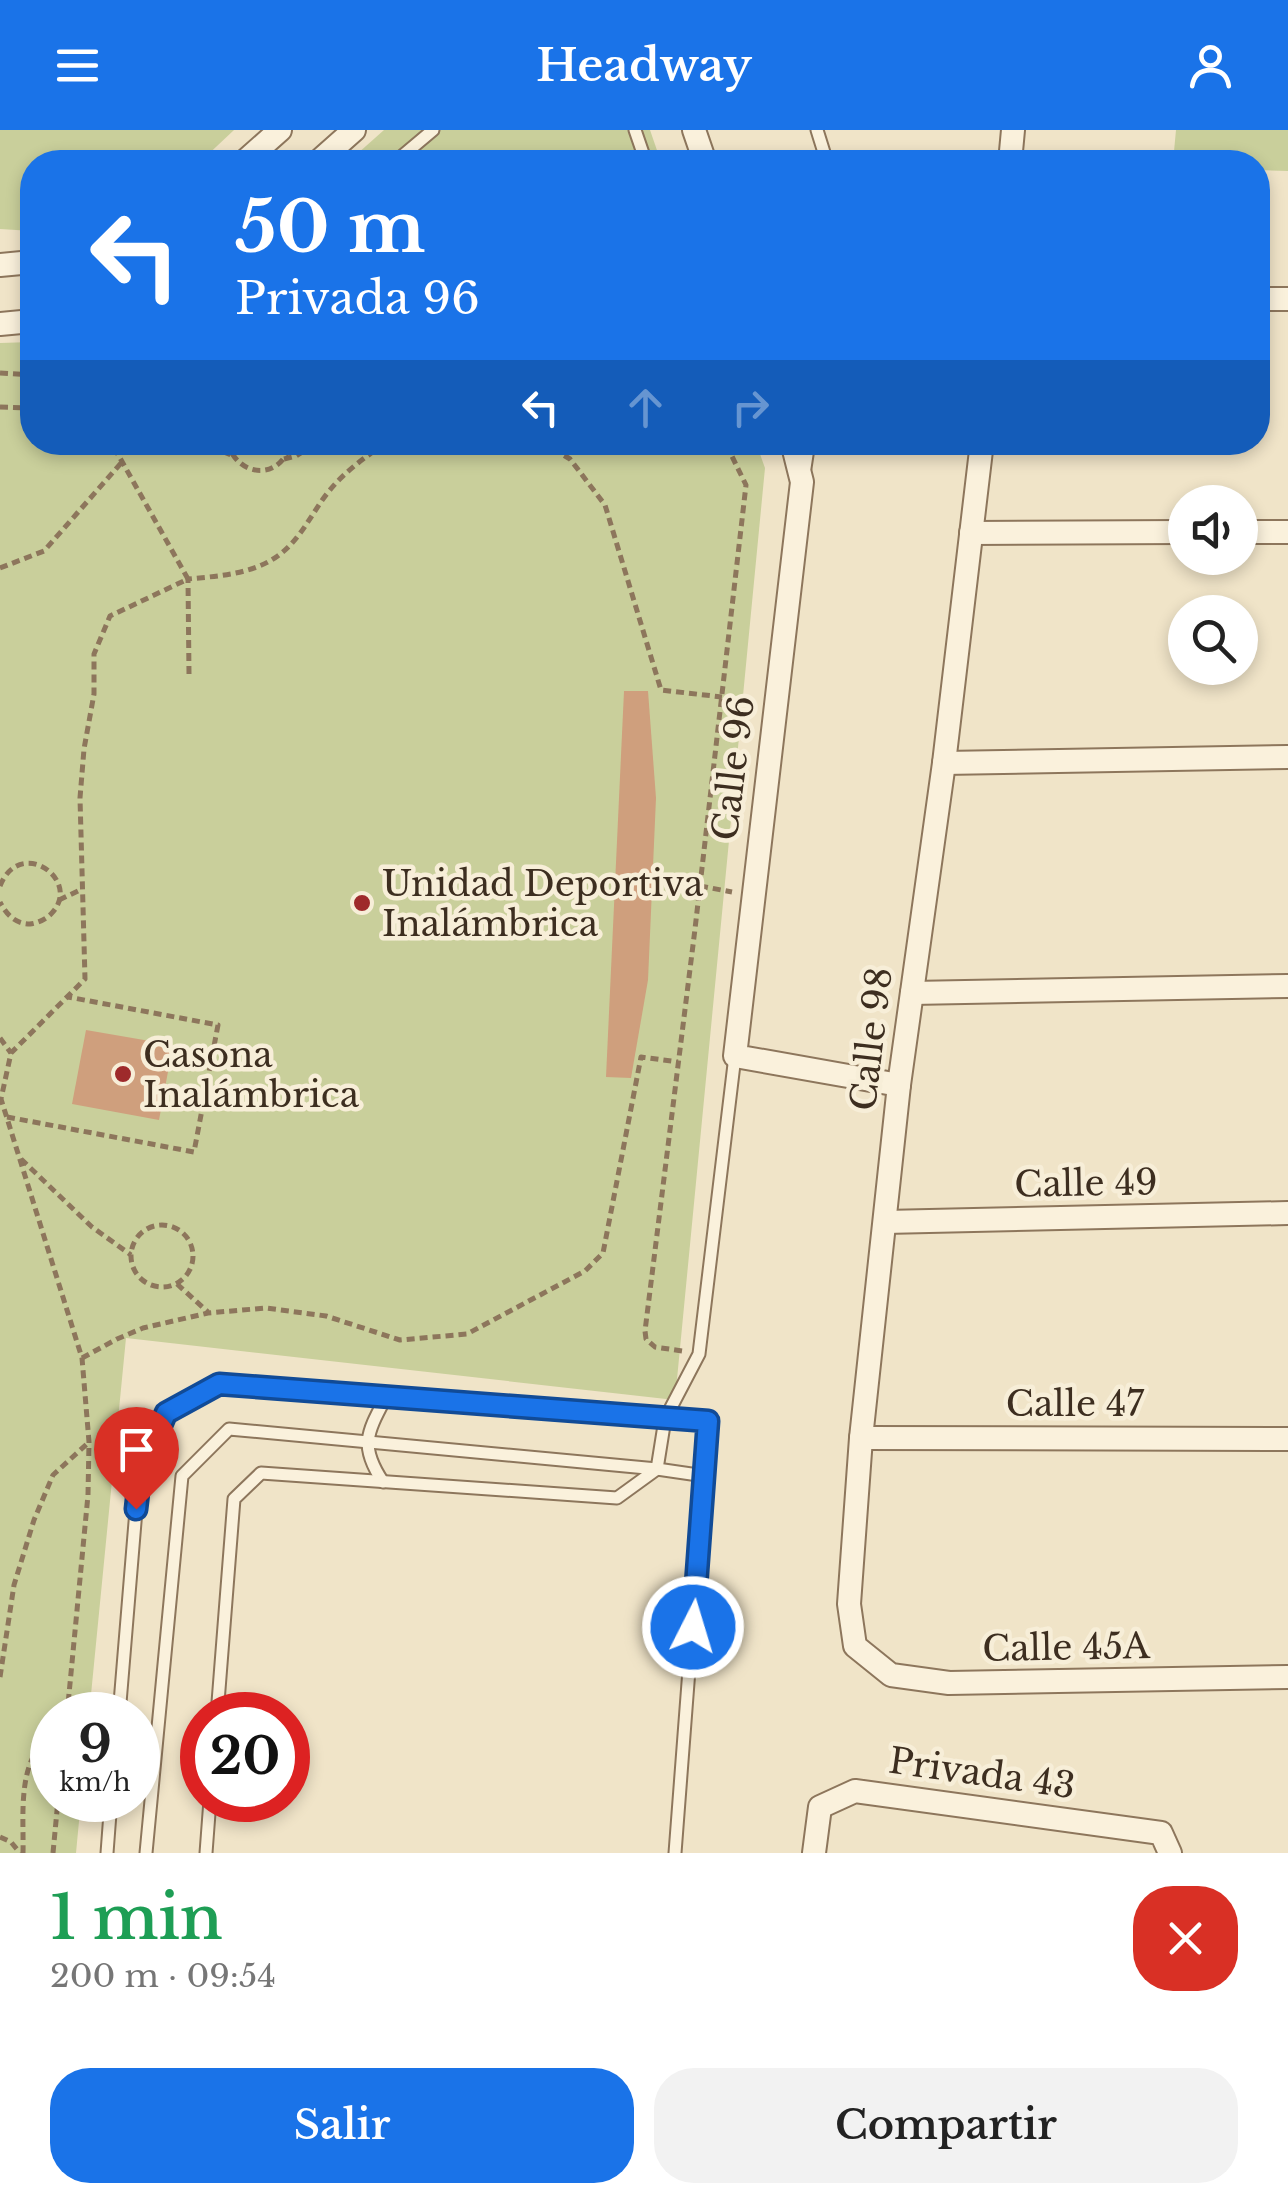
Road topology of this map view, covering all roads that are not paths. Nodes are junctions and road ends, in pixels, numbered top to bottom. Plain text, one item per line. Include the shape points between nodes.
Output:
1 (280, 130) edge
2 (354, 130) edge
3 (433, 130) edge
4 (258, 150) edge
5 (332, 150) edge
6 (409, 150) edge
7 (795, 455) edge
8 (807, 455) edge
9 (980, 455) edge
10 (802, 482) junction
11 (1168, 532) edge
12 (1258, 532) edge
13 (1288, 532) edge
14 (971, 534) junction
15 (1288, 757) edge
16 (944, 763) junction
17 (1288, 986) edge
18 (912, 992) junction
19 (735, 1056) junction
20 (899, 1085) junction
21 (1288, 1213) edge
22 (885, 1222) junction
23 (386, 1397) junction
24 (666, 1419) junction
25 (861, 1438) junction
26 (1288, 1439) edge
27 (367, 1442) junction
28 (657, 1469) junction
29 (705, 1476) junction
30 (382, 1482) junction
31 (855, 1646) joint
32 (1288, 1677) edge
33 (120, 1692) edge
34 (219, 1692) edge
35 (109, 1822) edge
36 (208, 1822) edge
37 (107, 1853) edge
38 (146, 1853) edge
39 (206, 1853) edge
40 (675, 1853) edge
41 (814, 1853) edge
42 (1170, 1853) edge

1 - 4 street
2 - 5 street
3 - 6 lane
7 - 10 street, Calle 96
8 - 10 lane
9 - 14 street, Calle 98
10 - 19 street, Calle 96
11 - 14 street
12 - 13 street
14 - 16 street, Calle 98
15 - 16 street
16 - 18 street, Calle 98
17 - 18 street
18 - 20 street, Calle 98
19 - 20 street
19 - 24 lane via 699,1354
20 - 22 street, Calle 98
21 - 22 street, Calle 49
22 - 25 street, Calle 98
23 - 24 lane
23 - 27 lane
23 - 33 lane via 219,1384 166,1413 140,1474
24 - 28 lane
24 - 29 lane via 708,1421
25 - 26 street, Calle 47
25 - 31 street, Calle 98 via 849,1604
27 - 28 lane
27 - 30 lane
27 - 38 lane via 229,1428 182,1476
28 - 29 lane
28 - 30 lane via 617,1498
29 - 40 lane
30 - 34 lane via 261,1473 234,1499
31 - 32 street, Calle 45A via 891,1675 949,1683
35 - 37 lane
36 - 39 lane
41 - 42 street, Privada 43 via 820,1808 854,1791 1161,1833

